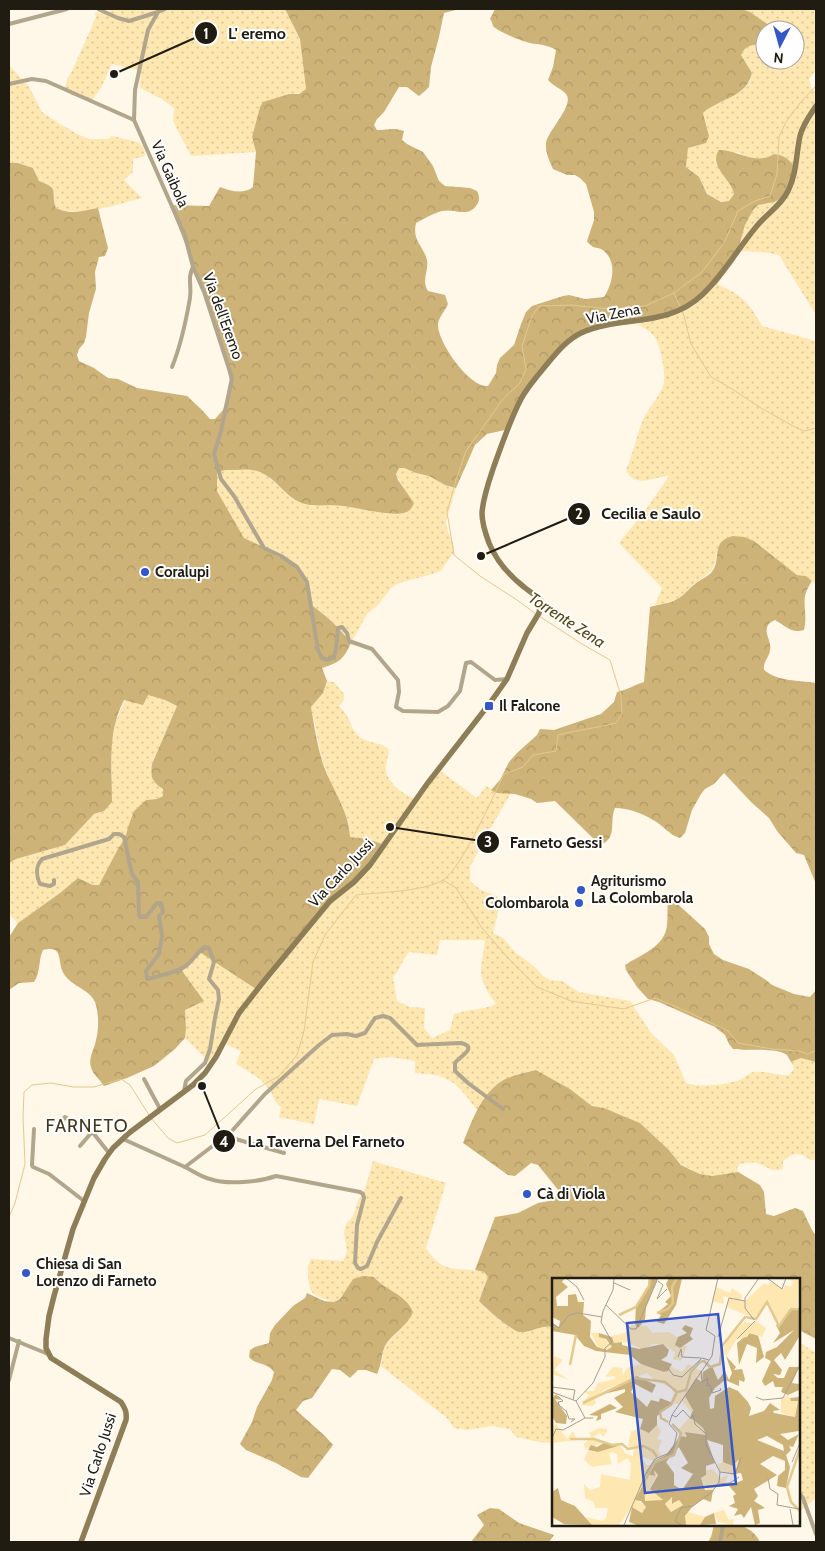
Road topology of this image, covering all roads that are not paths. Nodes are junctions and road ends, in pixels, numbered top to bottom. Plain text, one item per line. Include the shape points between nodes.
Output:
1 (67, 9) edge
2 (98, 9) edge
3 (165, 9) edge
4 (158, 12) junction
5 (9, 24) edge
6 (9, 84) edge
7 (816, 106) edge
8 (134, 120) junction
9 (193, 267) junction
10 (172, 367) dead end
11 (532, 624) joint
12 (507, 679) junction
13 (54, 880) dead end
14 (144, 1079) dead end
15 (184, 1091) junction
16 (158, 1109) junction
17 (503, 1109) dead end
18 (56, 1128) dead end
19 (34, 1129) dead end
20 (92, 1132) junction
21 (225, 1136) junction
22 (123, 1139) junction
23 (80, 1146) dead end
24 (109, 1153) junction
25 (284, 1153) dead end
26 (185, 1167) junction
27 (402, 1198) dead end
28 (84, 1201) junction
29 (9, 1338) edge
30 (19, 1341) junction
31 (48, 1354) junction
32 (9, 1380) edge
33 (800, 1494) edge
34 (724, 1526) edge
35 (816, 1534) edge
36 (81, 1542) edge
37 (720, 1542) edge

1 - 5 street
2 - 4 street via 129,21
3 - 4 street
4 - 8 street via 148,30 135,90
6 - 8 street via 32,79 46,81
7 - 11 street, Via Zena via 801,134 797,160 783,199 756,226 716,282 688,306 674,313 595,328 569,340 521,398 489,481 482,516 495,555 509,574 541,601 538,616
8 - 9 street, Via Gaibola via 185,236
9 - 10 street, Via Gaibola via 189,275 190,297 182,336
9 - 12 street, Via dell'Eremo via 232,378 214,454 221,479 264,548 297,567 307,582 322,658 334,657 338,628 342,627 349,641 372,648 398,680 396,707 403,711 438,712 448,706 460,691 466,663 471,662 495,680
11 - 12 street, Via Carlo Jussi
12 - 15 street, Via Carlo Jussi via 370,865 330,901 264,981 239,1013 205,1073
13 - 15 street via 50,886 40,884 36,875 42,860 119,834 124,837 132,874 138,882 140,917 146,917 157,903 161,903 163,912 159,916 162,936 159,954 146,971 147,979 188,965 199,951 209,948 214,962 209,979 218,990 219,999 208,1056 186,1082
14 - 16 street
15 - 16 street, Via Carlo Jussi
16 - 22 street, Via Carlo Jussi
17 - 21 street via 456,1071 454,1064 468,1051 465,1044 417,1045 390,1018 383,1016 376,1018 366,1033 332,1035 265,1094
18 - 20 street via 65,1117 76,1124 82,1119
19 - 28 street via 33,1167 49,1174
20 - 23 street
20 - 24 street
21 - 25 street
21 - 26 street
22 - 24 street, Via Carlo Jussi
22 - 26 street
24 - 28 street, Via Carlo Jussi
26 - 27 street via 217,1181 237,1182 276,1176 360,1192 364,1198 357,1225 355,1263 362,1269 367,1266
28 - 31 street, Via Carlo Jussi via 49,1316
29 - 30 street, Via Carlo Jussi
30 - 31 street, Via Carlo Jussi
30 - 32 street
31 - 36 street, Via Carlo Jussi via 121,1402 125,1408 126,1420
33 - 35 street
34 - 37 street

